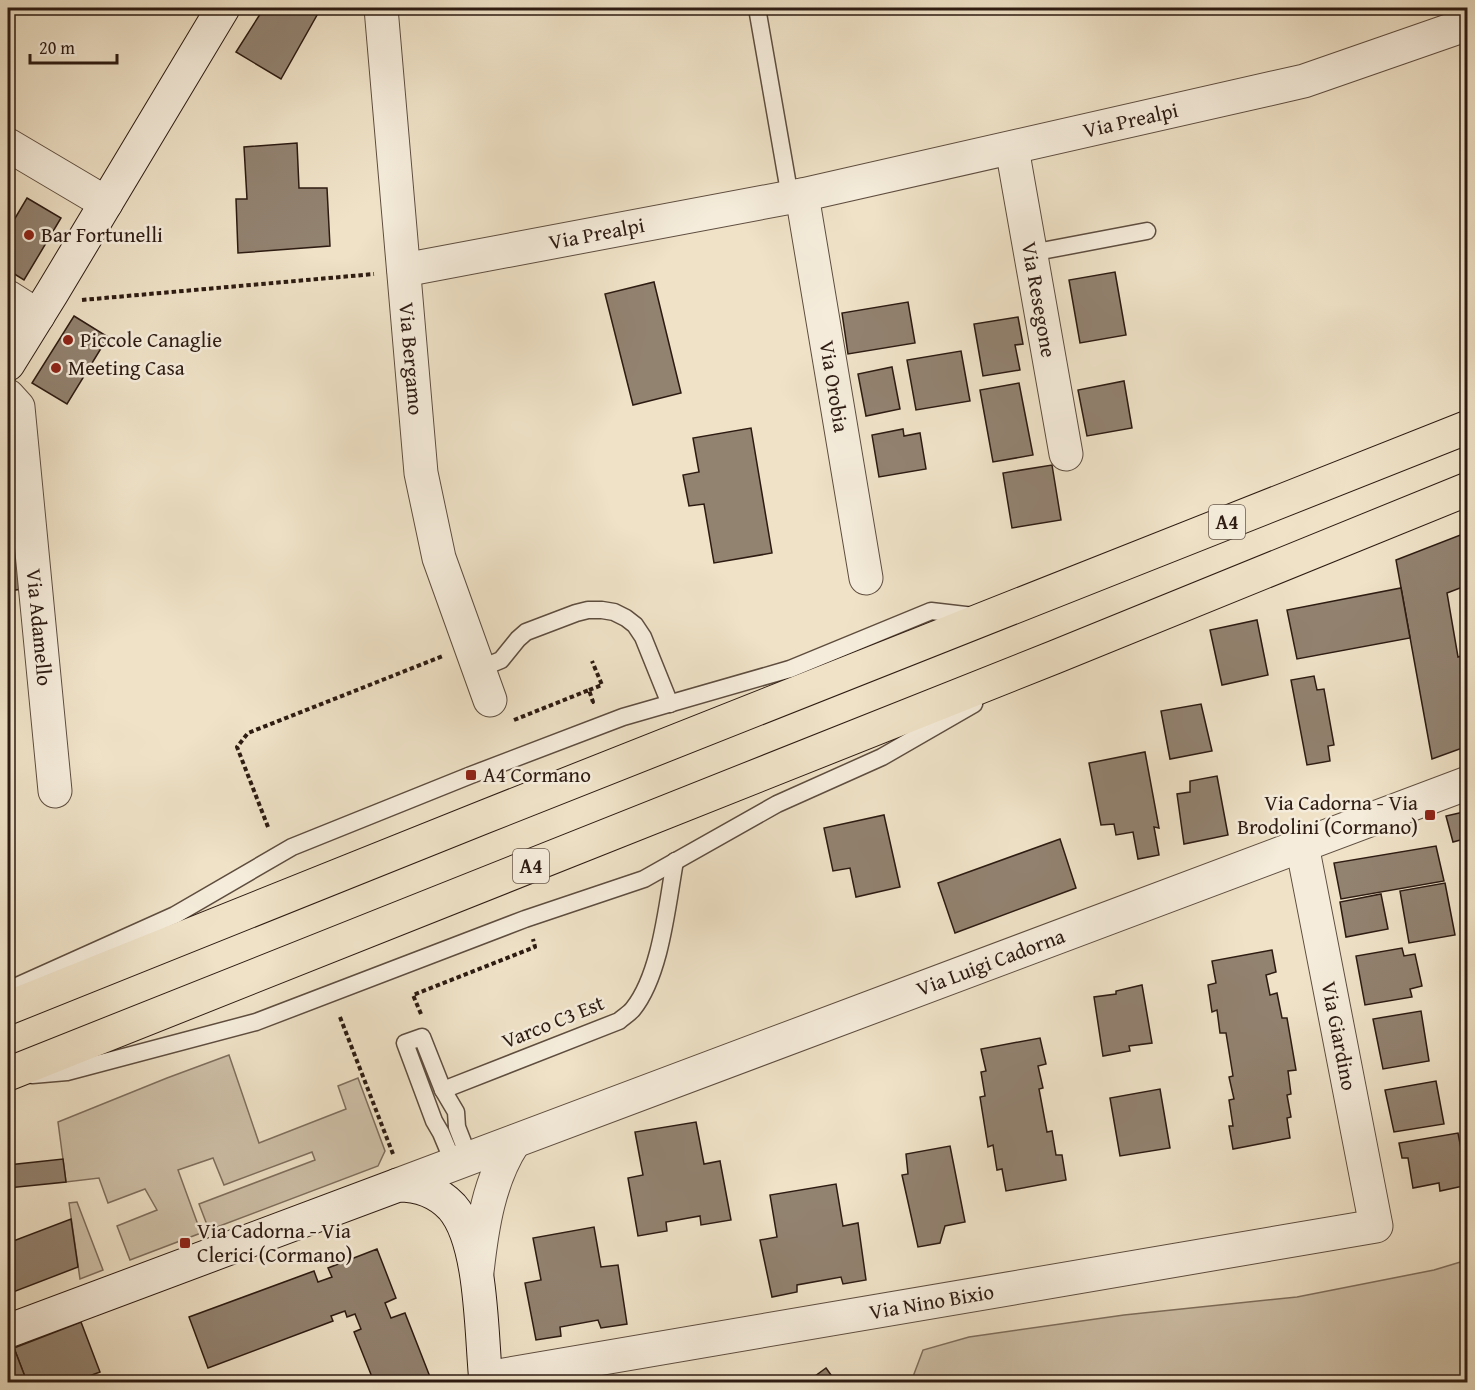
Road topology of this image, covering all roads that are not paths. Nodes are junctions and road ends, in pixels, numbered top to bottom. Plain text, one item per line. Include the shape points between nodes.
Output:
1 (223, 8) edge
2 (381, 8) edge
3 (757, 8) edge
4 (1467, 24) edge
5 (8, 145) edge
6 (1012, 148) junction
7 (796, 196) junction
8 (106, 203) junction
9 (1147, 231) dead end
10 (1030, 252) junction
11 (404, 270) junction
12 (8, 297) edge
13 (45, 305) junction
14 (8, 364) edge
15 (8, 396) edge
16 (1467, 427) edge
17 (1066, 454) dead end
18 (1467, 489) edge
19 (866, 578) dead end
20 (987, 618) junction
21 (1055, 657) junction
22 (479, 669) junction
23 (490, 700) road end
24 (670, 704) junction
25 (1467, 783) edge
26 (56, 790) dead end
27 (1302, 845) junction
28 (675, 861) junction
29 (8, 990) edge
30 (8, 1008) edge
31 (8, 1075) edge
32 (443, 1090) junction
33 (514, 1142) junction
34 (462, 1161) junction
35 (395, 1169) junction
36 (1376, 1227) joint
37 (477, 1272) junction
38 (8, 1331) edge
39 (486, 1380) edge

1 - 8 street
2 - 11 street, Via Bergamo
3 - 7 lane
4 - 6 street, Via Prealpi via 1304,81
5 - 8 street
6 - 7 street, Via Prealpi
6 - 10 street, Via Resegone
7 - 11 street, Via Prealpi
7 - 19 street, Via Orobia
8 - 13 street
9 - 10 lane
10 - 17 street, Via Resegone
11 - 22 street, Via Bergamo via 421,473 439,558
12 - 13 street
13 - 14 street
15 - 26 street, Via Adamello via 18,407
16 - 20 highway, A4
18 - 21 highway, A4
20 - 24 lane via 931,611 790,669
20 - 30 highway, A4
21 - 28 lane via 882,757 777,804
21 - 31 highway, A4
22 - 23 street, Via Bergamo
22 - 24 lane via 501,660 526,632 588,610 614,612 626,618 643,637
24 - 29 lane via 623,717 292,847 175,915
25 - 27 street, Via Luigi Cadorna
27 - 33 street, Via Luigi Cadorna
27 - 36 street, Via Giardino
28 - 31 lane via 644,879 525,919 256,1022 67,1072
28 - 32 lane, Varco C3 Est via 651,975 632,1011 619,1021
32 - 34 lane via 456,1112
32 - 34 lane via 422,1037 405,1043 434,1121
33 - 34 street, Via Luigi Cadorna
33 - 37 street via 492,1193
34 - 35 street, Via Luigi Cadorna
35 - 37 street via 452,1207 466,1233
35 - 38 street, Via Luigi Cadorna
36 - 39 street, Via Nino Bixio
37 - 39 street

